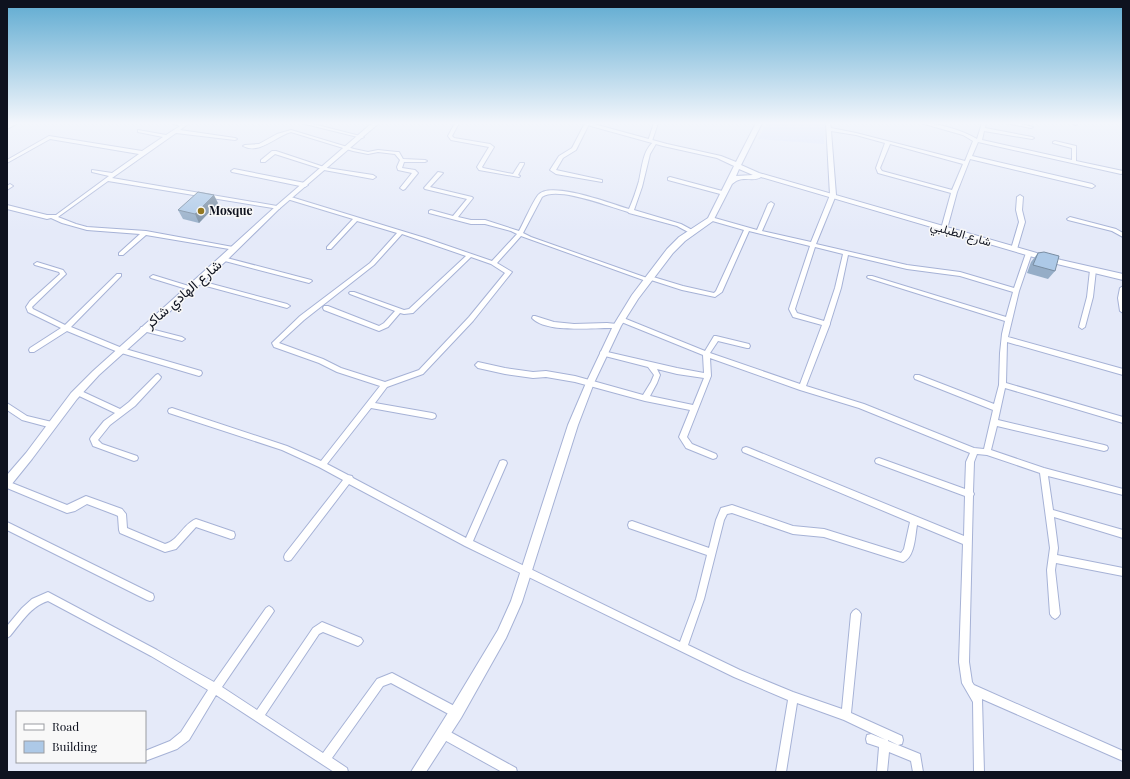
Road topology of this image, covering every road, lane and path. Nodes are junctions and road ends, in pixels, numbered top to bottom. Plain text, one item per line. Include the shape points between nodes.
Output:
1 (134, 159) edge
2 (297, 159) edge
3 (334, 159) edge
4 (484, 159) edge
5 (559, 159) edge
6 (646, 159) edge
7 (717, 159) edge
8 (723, 159) edge
9 (740, 159) edge
10 (830, 159) edge
11 (881, 159) edge
12 (952, 159) edge
13 (968, 159) edge
14 (979, 159) edge
15 (1062, 159) edge
16 (402, 160) joint
17 (425, 161) dead end
18 (1074, 162) joint
19 (966, 163) junction
20 (522, 164) dead end
21 (737, 166) junction
22 (324, 168) junction
23 (94, 171) dead end
24 (234, 171) dead end
25 (1121, 172) dead end
26 (440, 173) dead end
27 (113, 175) junction
28 (373, 177) dead end
29 (759, 178) junction
30 (107, 179) junction
31 (670, 179) dead end
32 (600, 181) dead end
33 (729, 183) junction
34 (305, 185) junction
35 (800, 186) junction
36 (1092, 186) dead end
37 (403, 188) dead end
38 (954, 192) junction
39 (724, 193) junction
40 (833, 195) junction
41 (1020, 197) dead end
42 (289, 198) junction
43 (771, 204) dead end
44 (7, 207) edge
45 (277, 208) junction
46 (431, 212) dead end
47 (631, 212) junction
48 (53, 217) junction
49 (455, 217) junction
50 (357, 218) junction
51 (710, 219) junction
52 (1070, 219) dead end
53 (748, 229) junction
54 (944, 229) junction
55 (401, 232) junction
56 (692, 232) junction
57 (759, 232) junction
58 (145, 233) junction
59 (520, 234) junction
60 (1123, 235) edge
61 (813, 244) junction
62 (329, 248) dead end
63 (233, 249) junction
64 (1014, 249) junction
65 (846, 253) junction
66 (1029, 253) junction
67 (121, 254) dead end
68 (469, 256) junction
69 (223, 259) junction
70 (494, 263) junction
71 (37, 264) dead end
72 (1093, 270) junction
73 (119, 275) dead end
74 (153, 277) dead end
75 (870, 277) dead end
76 (1123, 277) edge
77 (649, 279) junction
78 (309, 281) dead end
79 (197, 282) junction
80 (190, 288) junction
81 (1123, 288) edge
82 (1016, 292) junction
83 (352, 293) dead end
84 (287, 306) dead end
85 (326, 308) dead end
86 (399, 310) junction
87 (1123, 311) edge
88 (536, 318) dead end
89 (1008, 320) junction
90 (619, 323) junction
91 (827, 324) junction
92 (1082, 327) dead end
93 (66, 328) junction
94 (143, 329) junction
95 (182, 339) dead end
96 (1005, 339) junction
97 (746, 346) dead end
98 (32, 350) dead end
99 (120, 350) junction
100 (603, 353) junction
101 (706, 354) junction
102 (478, 365) dead end
103 (651, 365) junction
104 (1123, 372) edge
105 (198, 373) dead end
106 (708, 376) junction
107 (158, 377) dead end
108 (917, 377) dead end
109 (590, 383) junction
110 (385, 385) junction
111 (1002, 385) junction
112 (802, 388) junction
113 (77, 392) junction
114 (645, 398) junction
115 (369, 405) junction
116 (7, 406) edge
117 (695, 408) junction
118 (996, 408) junction
119 (172, 411) dead end
120 (120, 412) junction
121 (432, 416) dead end
122 (1123, 420) edge
123 (993, 422) junction
124 (52, 425) junction
125 (1104, 448) dead end
126 (746, 450) dead end
127 (974, 451) junction
128 (987, 452) junction
129 (713, 456) dead end
130 (134, 458) dead end
131 (879, 462) dead end
132 (503, 463) dead end
133 (322, 465) junction
134 (1044, 471) junction
135 (349, 478) junction
136 (7, 483) edge
137 (1123, 492) edge
138 (970, 494) junction
139 (1049, 512) junction
140 (914, 520) junction
141 (632, 525) dead end
142 (7, 526) edge
143 (1123, 534) edge
144 (232, 535) dead end
145 (968, 542) junction
146 (468, 543) junction
147 (711, 553) junction
148 (288, 557) dead end
149 (1052, 558) junction
150 (526, 572) junction
151 (1123, 572) edge
152 (150, 597) dead end
153 (269, 611) dead end
154 (856, 614) dead end
155 (1055, 614) dead end
156 (7, 633) edge
157 (358, 641) dead end
158 (683, 648) junction
159 (215, 688) junction
160 (971, 689) junction
161 (793, 697) junction
162 (456, 713) junction
163 (259, 715) junction
164 (846, 716) junction
165 (443, 733) junction
166 (871, 739) dead end
167 (898, 740) dead end
168 (884, 744) junction
169 (146, 756) edge
170 (1123, 756) edge
171 (325, 759) junction
172 (343, 772) edge
173 (418, 772) edge
174 (512, 772) edge
175 (781, 772) edge
176 (882, 772) edge
177 (918, 772) edge
178 (980, 772) edge

1 - 27 street
2 - 22 street
3 - 22 street, شارع الهادي شاكر
4 - 20 street via 479,167 481,169 516,176
5 - 32 street via 553,170
6 - 47 street
7 - 21 street, شارع الطبلبي
8 - 21 street, شارع الطبلبي
9 - 21 street
10 - 40 street
11 - 38 street via 878,168 880,172
12 - 19 street
13 - 19 street
14 - 36 street
15 - 18 street
16 - 17 street
16 - 37 street via 400,169 415,173
18 - 25 street
19 - 38 street
21 - 29 street, شارع الطبلبي
21 - 33 street
21 - 35 street, شارع الطبلبي
22 - 28 street
22 - 34 street, شارع الهادي شاكر
23 - 27 street
24 - 34 street
26 - 49 street via 427,188 470,198
27 - 30 street
29 - 33 street via 742,176
29 - 35 street, شارع الطبلبي
30 - 45 street
30 - 48 street
31 - 39 street
33 - 39 street
34 - 42 street, شارع الهادي شاكر
35 - 40 street, شارع الطبلبي
38 - 54 street
39 - 51 street
40 - 54 street, شارع الطبلبي
40 - 61 street
41 - 64 street via 1019,210 1022,222
42 - 45 street, شارع الهادي شاكر
42 - 50 street
43 - 57 street
44 - 48 street
45 - 63 street, شارع الهادي شاكر
46 - 49 street
47 - 56 street via 679,225
47 - 59 street via 569,193 546,192 540,196
48 - 58 street via 81,227
49 - 59 street via 471,222 485,222
50 - 55 street
50 - 62 street
51 - 53 street
51 - 56 street
52 - 60 street via 1114,230
53 - 57 street
53 - 77 street via 719,292 715,295
54 - 64 street, شارع الطبلبي
55 - 68 street
55 - 110 street via 382,255 363,272 302,318 275,344 339,370
56 - 77 street via 670,251
57 - 61 street
58 - 63 street
58 - 67 street
59 - 70 street
59 - 77 street
61 - 65 street
61 - 91 street via 792,311 799,316
63 - 69 street, شارع الهادي شاكر
64 - 66 street, شارع الطبلبي
65 - 82 street via 913,268 960,274
65 - 91 street
66 - 72 street, شارع الطبلبي
66 - 82 street
68 - 70 street
68 - 86 street via 415,308 404,312
69 - 78 street
69 - 79 street, شارع الهادي شاكر
70 - 110 street via 509,272 471,319 421,372
71 - 93 street via 61,271 63,274 28,309
72 - 76 street, شارع الطبلبي
72 - 92 street via 1090,297
73 - 93 street
74 - 80 street
75 - 89 street
77 - 90 street
79 - 80 street, شارع الهادي شاكر
79 - 84 street
80 - 94 street, شارع الهادي شاكر
81 - 87 street
82 - 89 street
83 - 86 street
85 - 86 street via 379,329
88 - 90 street via 556,326
89 - 96 street
90 - 100 street
90 - 101 street
91 - 112 street
93 - 98 street
93 - 99 street
94 - 95 street
94 - 99 street, شارع الهادي شاكر
96 - 104 street
96 - 111 street
97 - 101 street via 716,338
99 - 105 street
99 - 113 street, شارع الهادي شاكر
100 - 103 street
100 - 109 street
101 - 106 street
101 - 112 street
102 - 109 street
103 - 106 street
103 - 114 street via 657,375
106 - 117 street
107 - 120 street via 132,404
108 - 118 street
109 - 114 street
109 - 150 street via 541,521
110 - 115 street
111 - 118 street
111 - 122 street
112 - 127 street via 861,406
113 - 120 street
113 - 124 street, شارع الهادي شاكر
114 - 117 street
115 - 121 street
115 - 133 street
116 - 124 street via 25,418
117 - 129 street via 683,437 689,446
118 - 123 street
119 - 133 street via 284,448
120 - 130 street via 106,423 94,439 96,444
123 - 125 street
123 - 128 street
124 - 136 street, شارع الهادي شاكر
126 - 140 street
127 - 128 street
127 - 138 street via 970,462
128 - 134 street
131 - 138 street
132 - 146 street
133 - 135 street
134 - 137 street
134 - 139 street
135 - 146 street
135 - 148 street
136 - 144 street via 67,509 86,500 119,512 122,516 123,530 165,548 173,546 196,523
138 - 145 street
139 - 143 street
139 - 149 street via 1054,548
140 - 145 street
140 - 147 street via 908,552 903,558 824,533 794,530 728,509 724,511 720,520
141 - 147 street
142 - 152 street
145 - 160 street via 964,662 965,676
146 - 150 street
147 - 158 street via 700,599
149 - 151 street
149 - 155 street
150 - 158 street
150 - 162 street via 502,634
153 - 159 street
154 - 164 street
156 - 159 street via 34,602 48,596
157 - 163 street via 322,627 316,631
158 - 161 street
159 - 163 street
159 - 169 street via 185,736 173,745
160 - 170 street
160 - 178 street via 978,701
161 - 164 street
161 - 175 street
162 - 165 street
162 - 171 street via 392,678 380,682
163 - 171 street
164 - 167 street
165 - 173 street
165 - 174 street
166 - 168 street
168 - 176 street
168 - 177 street via 916,758
171 - 172 street

